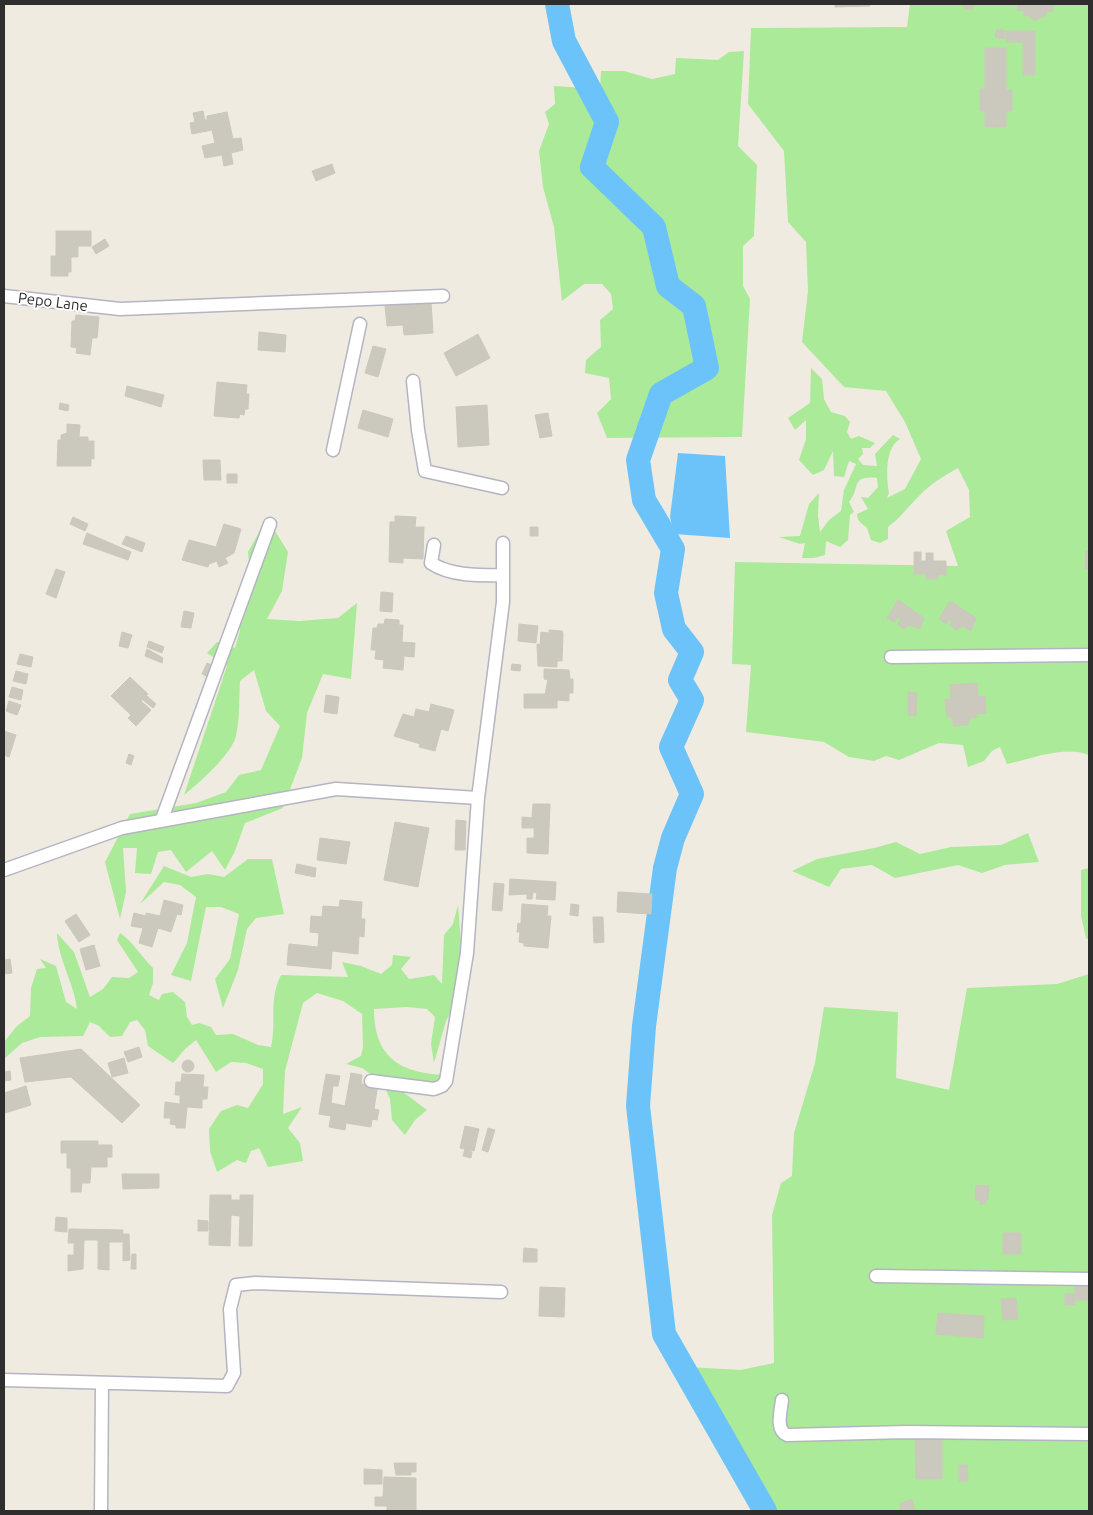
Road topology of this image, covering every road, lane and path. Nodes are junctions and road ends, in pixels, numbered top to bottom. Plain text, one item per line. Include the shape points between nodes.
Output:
1 (4, 296) edge
2 (442, 296) dead end
3 (360, 324) dead end
4 (413, 381) dead end
5 (333, 450) dead end
6 (502, 488) dead end
7 (270, 524) dead end
8 (503, 544) dead end
9 (434, 545) dead end
10 (503, 575) junction
11 (1089, 655) edge
12 (890, 657) dead end
13 (478, 798) junction
14 (162, 819) junction
15 (4, 870) edge
16 (371, 1081) dead end
17 (876, 1276) dead end
18 (1089, 1279) edge
19 (501, 1292) dead end
20 (4, 1380) edge
21 (102, 1384) junction
22 (782, 1400) dead end
23 (1089, 1434) edge
24 (101, 1511) edge

1 - 2 street, Pepo Lane via 103,308
3 - 5 street
4 - 6 street via 425,471
7 - 14 street
8 - 10 street
9 - 10 street via 431,563 440,570 484,576
10 - 13 street via 503,602
11 - 12 street
13 - 14 street via 336,789
13 - 16 street via 467,953 446,1081 434,1089
14 - 15 street via 122,828
17 - 18 street
19 - 21 street via 255,1283 236,1285 230,1309 234,1374 227,1386
20 - 21 street
21 - 24 street
22 - 23 street via 780,1428 787,1435 907,1432

